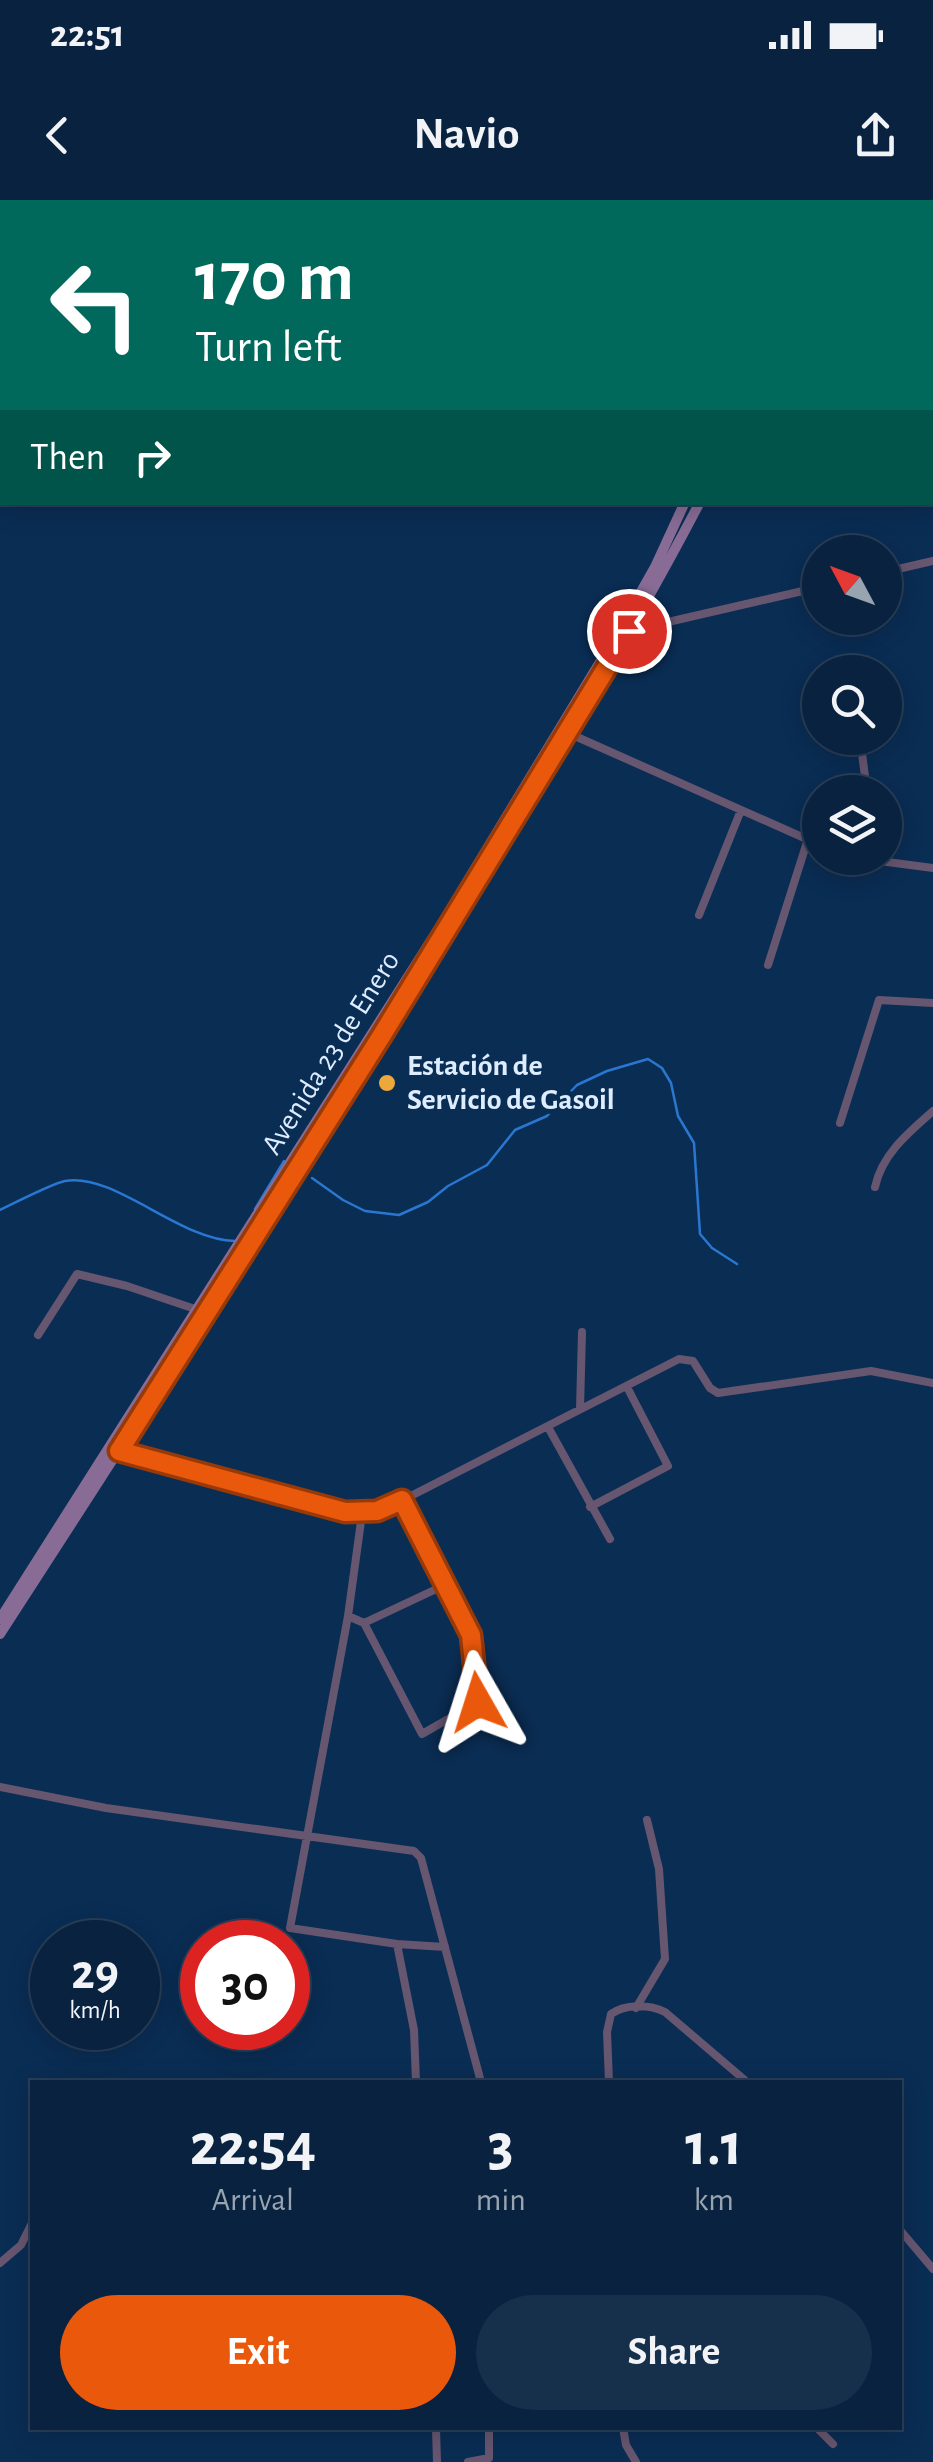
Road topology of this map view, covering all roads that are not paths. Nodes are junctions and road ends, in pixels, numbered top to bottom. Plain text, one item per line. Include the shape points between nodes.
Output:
1 (684, 505) edge
2 (698, 505) edge
3 (933, 561) edge
4 (902, 568) edge
5 (802, 591) edge
6 (629, 631) junction
7 (568, 732) junction
8 (741, 810) junction
9 (802, 836) edge
10 (802, 858) edge
11 (902, 864) edge
12 (933, 868) edge
13 (699, 915) dead end
14 (768, 965) dead end
15 (933, 1003) edge
16 (933, 1111) edge
17 (840, 1123) dead end
18 (876, 1187) dead end
19 (198, 1310) junction
20 (582, 1332) dead end
21 (38, 1335) dead end
22 (933, 1383) edge
23 (627, 1387) junction
24 (580, 1409) junction
25 (548, 1427) junction
26 (115, 1449) junction
27 (402, 1500) junction
28 (590, 1507) junction
29 (362, 1514) junction
30 (610, 1538) dead end
31 (446, 1584) junction
32 (348, 1616) junction
33 (0, 1620) edge
34 (364, 1623) junction
35 (0, 1634) edge
36 (0, 1787) edge
37 (647, 1820) dead end
38 (306, 1835) junction
39 (396, 1944) junction
40 (445, 1946) junction
41 (636, 2008) junction
42 (416, 2080) edge
43 (480, 2080) edge
44 (609, 2080) edge
45 (745, 2080) edge
46 (30, 2226) edge
47 (902, 2232) edge
48 (0, 2262) edge
49 (933, 2269) edge
50 (436, 2430) edge
51 (489, 2430) edge
52 (623, 2430) edge
53 (819, 2430) edge
54 (833, 2444) dead end
55 (437, 2462) edge
56 (468, 2462) edge
57 (636, 2462) edge

1 - 19 main road, Avenida 23 de Enero via 570,712
2 - 6 main road, Avenida 23 de Enero
3 - 4 street
5 - 6 street
6 - 7 main road, Avenida 23 de Enero
7 - 8 street
7 - 26 main road, Avenida 23 de Enero via 364,1065
8 - 9 street
8 - 13 street
10 - 14 street
11 - 12 street
15 - 17 street via 879,1000
16 - 18 street via 898,1141
19 - 21 street via 77,1274
19 - 26 main road, Avenida 23 de Enero
20 - 24 street
22 - 23 street via 871,1371 718,1393 684,1358
23 - 24 street
23 - 28 street via 668,1466
24 - 25 street
25 - 27 street
25 - 28 street
26 - 29 street
26 - 33 main road, Avenida 23 de Enero
26 - 35 main road, Avenida 23 de Enero
27 - 29 street
27 - 31 street
28 - 30 street
29 - 32 street
31 - 34 street
31 - 34 street via 471,1635 478,1702 422,1734
32 - 34 street
32 - 38 street
36 - 38 street
37 - 41 street via 659,1869 665,1959
38 - 39 street via 290,1928
38 - 40 street via 414,1851 422,1858
39 - 40 street
39 - 42 street via 414,2030
40 - 43 street
41 - 44 street via 622,2006 611,2014
41 - 45 street via 665,2012
46 - 48 street via 21,2245
47 - 49 street
50 - 55 street
51 - 56 street via 489,2458
52 - 57 street
53 - 54 street

